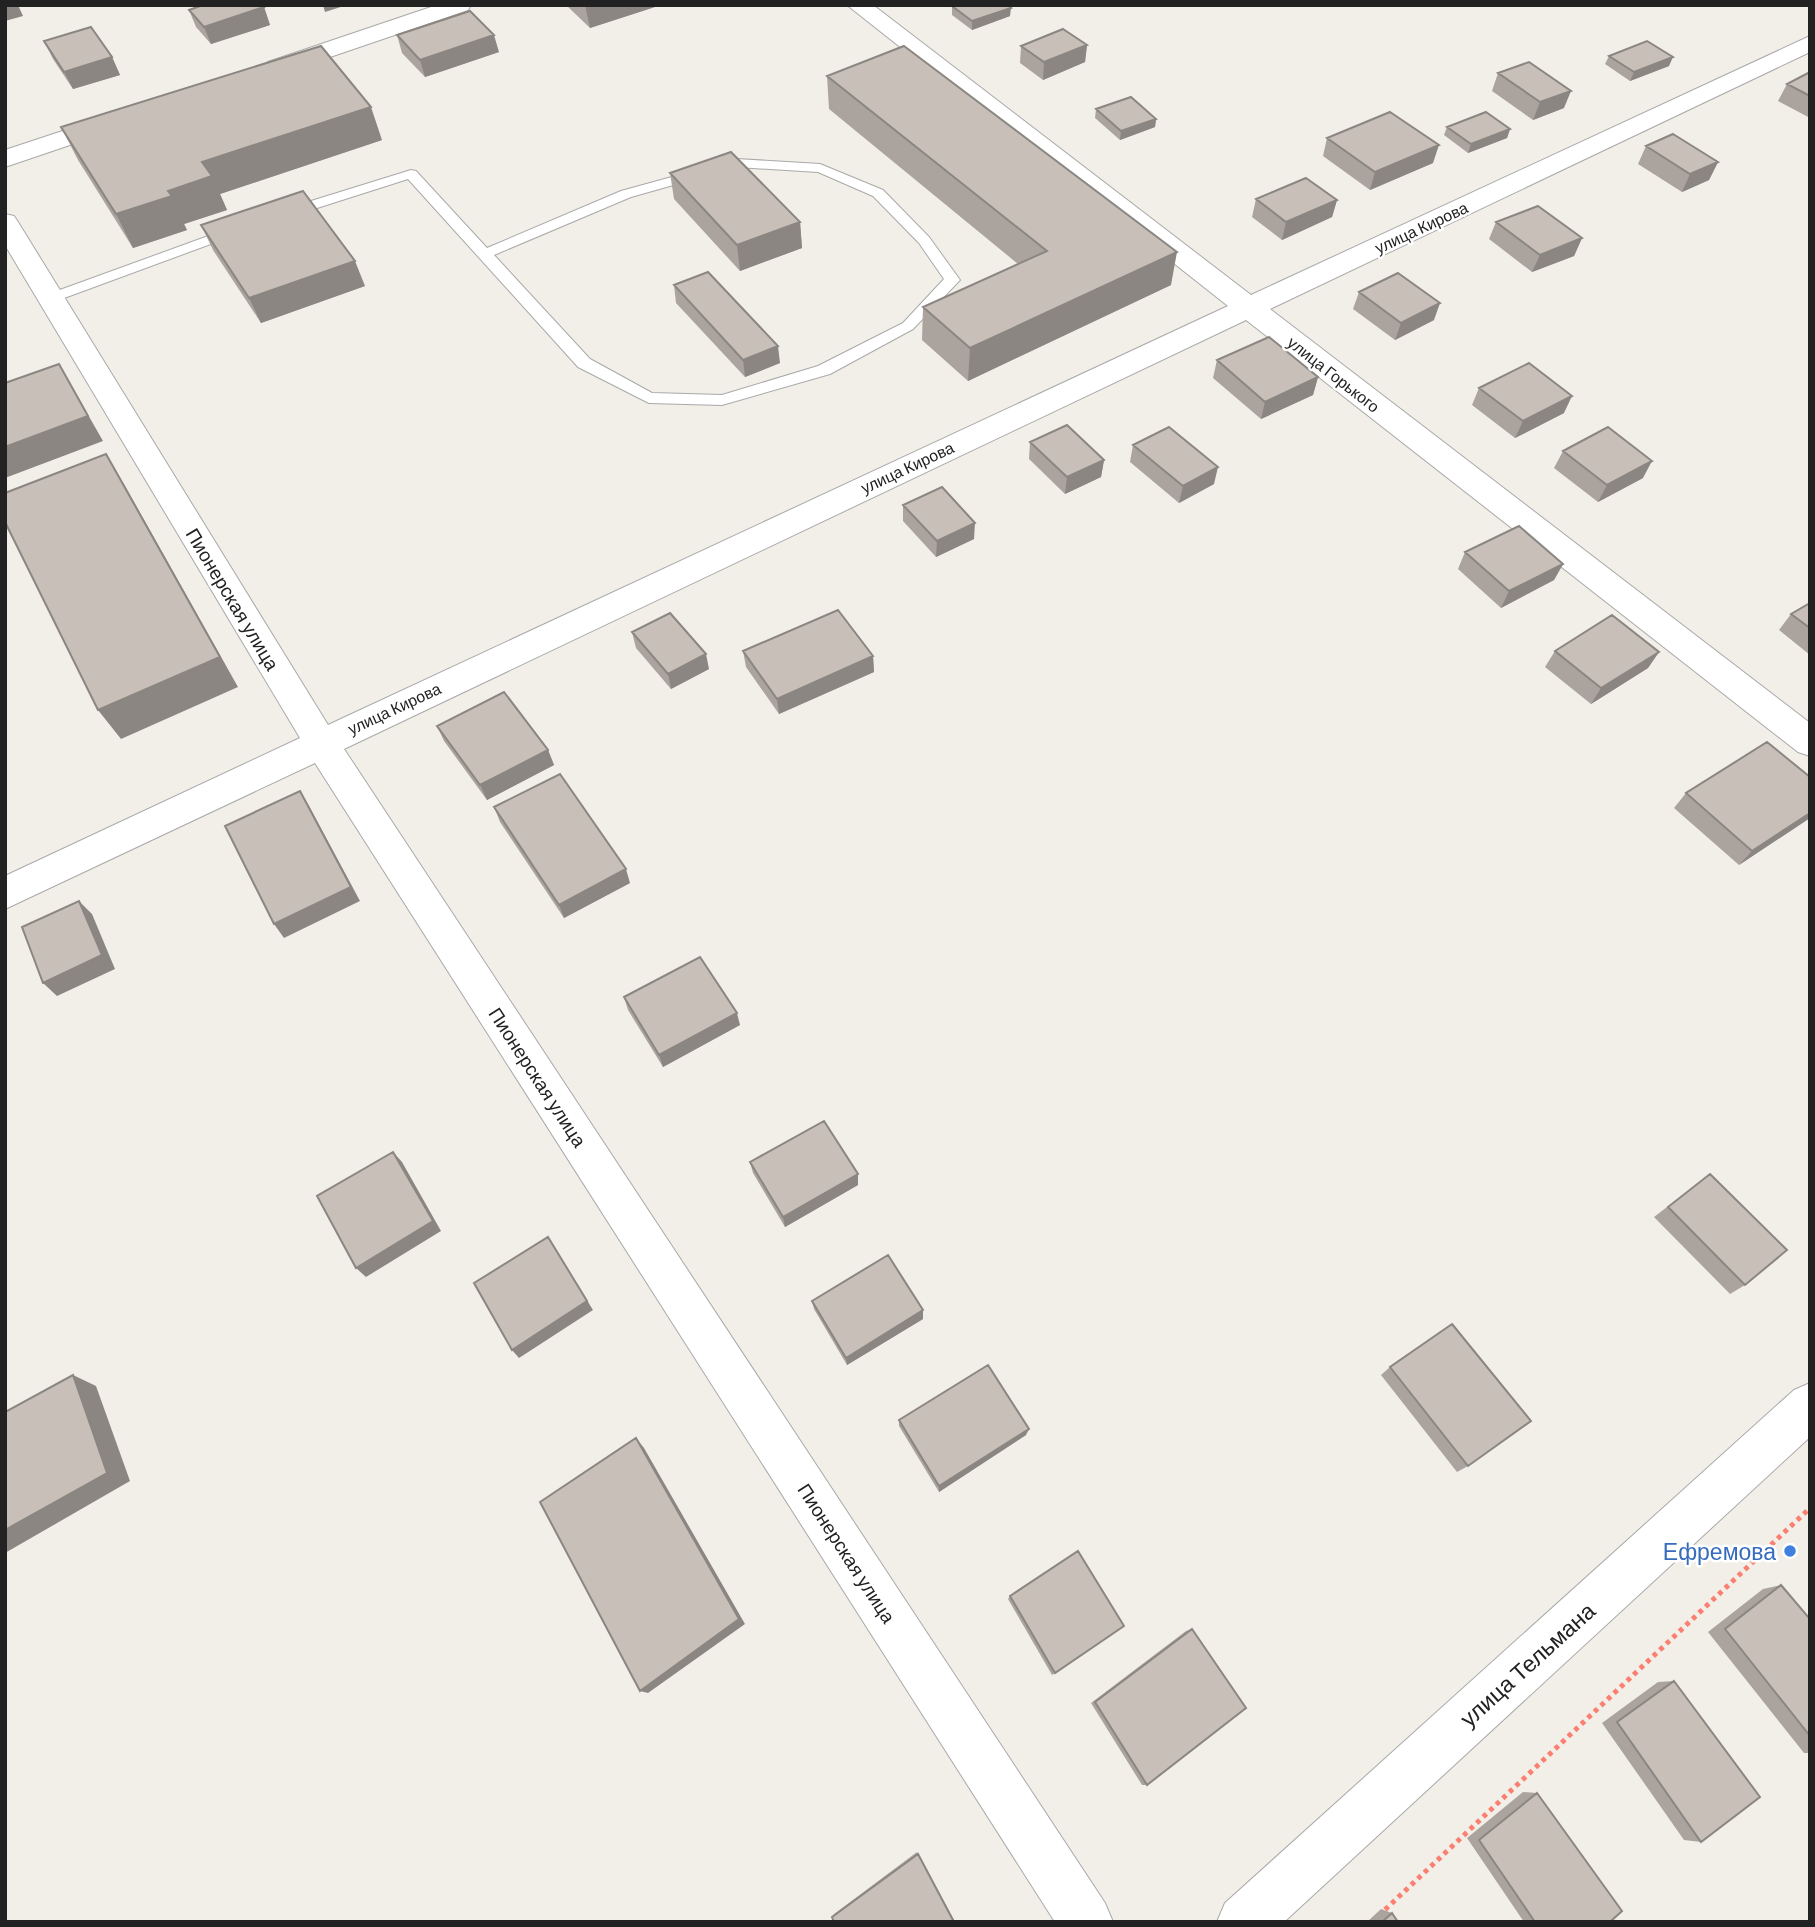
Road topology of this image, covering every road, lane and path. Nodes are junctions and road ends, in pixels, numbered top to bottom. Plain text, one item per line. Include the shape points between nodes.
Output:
1 (460, 5) edge
2 (858, 5) edge
3 (1810, 43) edge
4 (252, 76) edge
5 (135, 115) edge
6 (5, 159) edge
7 (273, 217) edge
8 (5, 222) edge
9 (247, 226) edge
10 (484, 254) junction
11 (51, 298) junction
12 (1248, 308) junction
13 (320, 742) junction
14 (1810, 742) edge
15 (5, 892) edge
16 (1810, 1406) edge
17 (1810, 1508) edge
18 (1086, 1922) edge
19 (1244, 1922) edge
20 (1372, 1922) edge

1 - 4 street
2 - 12 street, улица Горького
3 - 12 street, улица Кирова
5 - 6 street
7 - 10 lane via 411,174
8 - 11 street, Пионерская улица
9 - 11 lane
10 - 10 lane via 584,363 649,398 722,400 824,370 908,326 952,280 924,240 878,193 820,168 737,163 626,194
11 - 13 street, Пионерская улица
12 - 13 street, улица Кирова
12 - 14 street, улица Горького
13 - 15 street, улица Кирова
13 - 18 street, Пионерская улица
16 - 19 street, улица Тельмана
17 - 20 path

